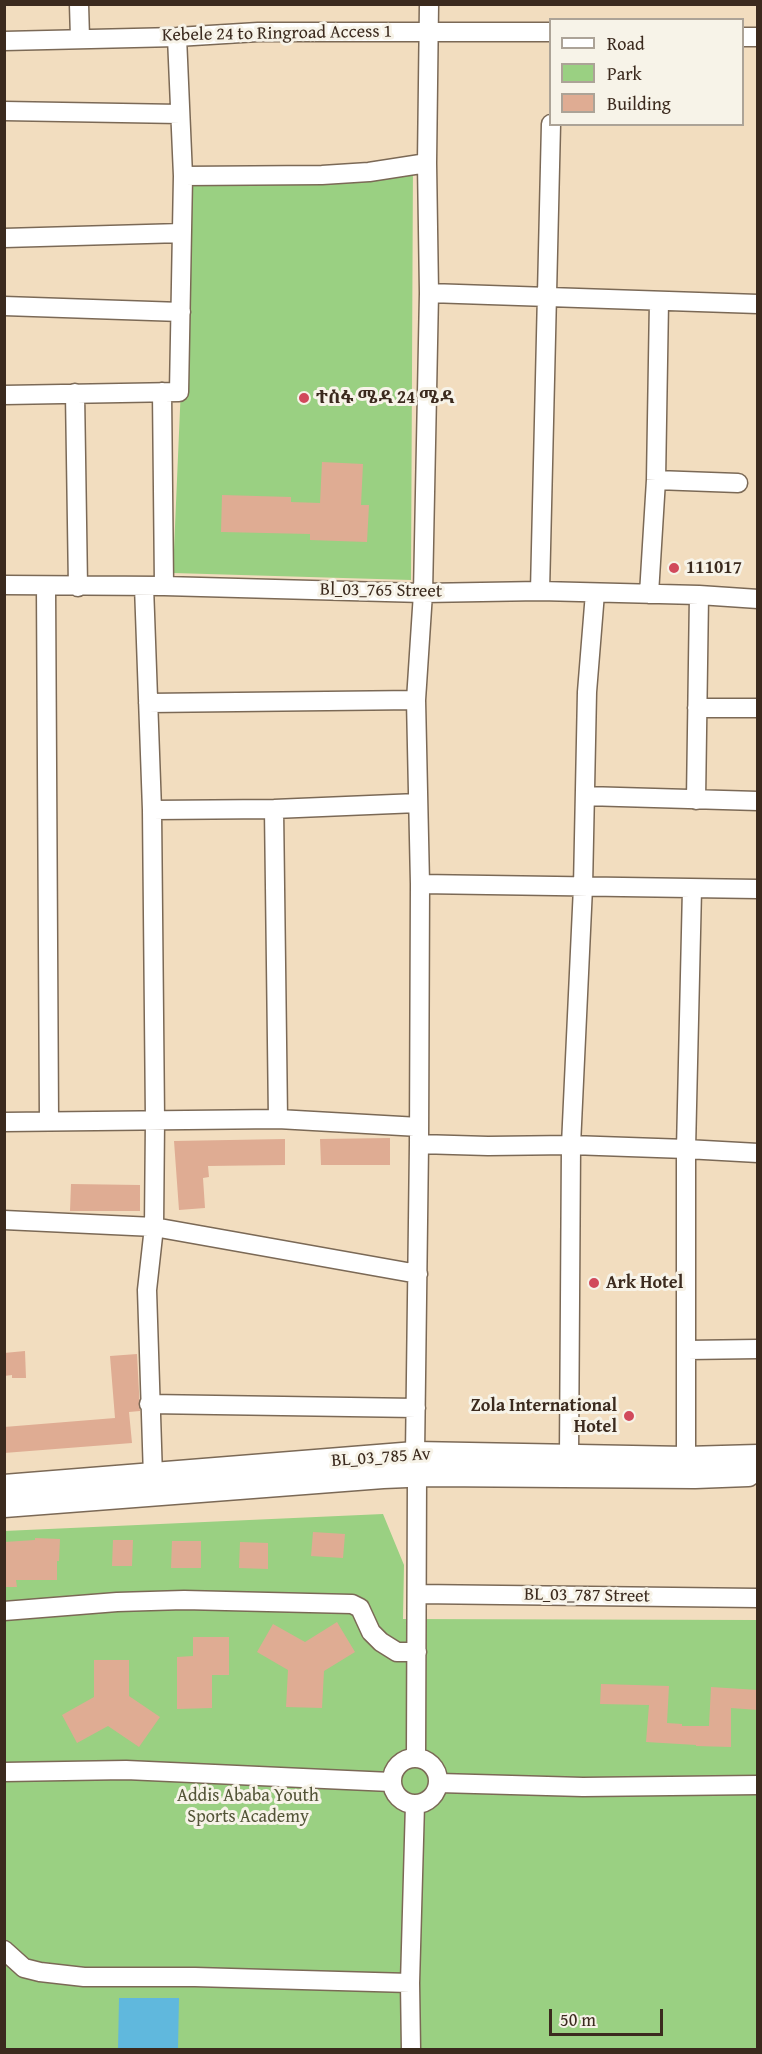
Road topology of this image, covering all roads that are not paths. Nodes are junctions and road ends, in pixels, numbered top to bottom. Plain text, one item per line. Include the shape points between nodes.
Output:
1 (79, 4) edge
2 (429, 4) edge
3 (429, 32) junction
4 (549, 32) edge
5 (177, 37) junction
6 (80, 38) junction
7 (4, 41) edge
8 (4, 111) edge
9 (180, 114) junction
10 (551, 126) edge
11 (427, 163) junction
12 (183, 176) junction
13 (182, 233) junction
14 (4, 238) edge
15 (429, 293) junction
16 (548, 298) junction
17 (659, 301) junction
18 (758, 304) edge
19 (4, 306) edge
20 (181, 312) junction
21 (162, 392) junction
22 (75, 393) junction
23 (4, 395) edge
24 (656, 480) junction
25 (738, 483) dead end
26 (4, 585) edge
27 (144, 586) junction
28 (164, 586) junction
29 (46, 587) junction
30 (78, 587) junction
31 (540, 591) junction
32 (423, 593) junction
33 (595, 593) junction
34 (649, 594) junction
35 (699, 596) junction
36 (758, 599) edge
37 (416, 700) junction
38 (148, 703) junction
39 (697, 708) junction
40 (758, 708) edge
41 (585, 796) junction
42 (696, 800) junction
43 (758, 801) edge
44 (418, 803) junction
45 (274, 809) junction
46 (152, 810) junction
47 (420, 884) junction
48 (583, 887) junction
49 (692, 888) junction
50 (758, 889) edge
51 (278, 1119) junction
52 (156, 1120) junction
53 (49, 1121) junction
54 (4, 1122) edge
55 (419, 1136) junction
56 (571, 1145) junction
57 (686, 1149) junction
58 (758, 1153) edge
59 (4, 1220) edge
60 (154, 1227) junction
61 (418, 1274) junction
62 (758, 1349) edge
63 (687, 1350) junction
64 (149, 1404) junction
65 (416, 1408) junction
66 (569, 1456) junction
67 (758, 1457) edge
68 (686, 1459) junction
69 (416, 1464) junction
70 (758, 1473) edge
71 (153, 1477) junction
72 (4, 1487) edge
73 (4, 1505) edge
74 (417, 1594) junction
75 (758, 1598) edge
76 (4, 1611) edge
77 (417, 1652) junction
78 (416, 1758) junction
79 (4, 1772) edge
80 (392, 1782) junction
81 (439, 1783) junction
82 (758, 1785) edge
83 (415, 1804) junction
84 (4, 1950) edge
85 (410, 1983) junction
86 (411, 2049) edge

1 - 6 street
2 - 3 street
3 - 4 street, Kebele 24 to Ringroad Access 1
3 - 5 street, Kebele 24 to Ringroad Access 1 via 258,32
3 - 11 street
5 - 6 street, Kebele 24 to Ringroad Access 1
5 - 9 street
6 - 7 street, Kebele 24 to Ringroad Access 1
8 - 9 street
9 - 12 street
10 - 16 street
11 - 12 street via 322,175
11 - 15 street
12 - 13 street
13 - 14 street
13 - 20 street
15 - 16 street
15 - 32 street
16 - 17 street
16 - 31 street
17 - 18 street
17 - 24 street
19 - 20 street
20 - 21 street via 180,387 176,393
21 - 22 street
21 - 28 street
22 - 23 street
22 - 30 street
24 - 25 street
24 - 34 street
26 - 29 street, Bl_03_765 Street
27 - 28 street, Bl_03_765 Street
27 - 30 street, Bl_03_765 Street
27 - 38 street
28 - 32 street, Bl_03_765 Street
29 - 30 street, Bl_03_765 Street
29 - 53 street
31 - 32 street, Bl_03_765 Street
31 - 33 street, Bl_03_765 Street
32 - 37 street
33 - 34 street, Bl_03_765 Street
33 - 41 street via 587,692
34 - 35 street, Bl_03_765 Street
35 - 36 street, Bl_03_765 Street
35 - 39 street
37 - 38 street
37 - 44 street
38 - 46 street
39 - 40 street
39 - 42 street
41 - 42 street
41 - 48 street
42 - 43 street
44 - 45 street
44 - 47 street
45 - 46 street
45 - 51 street
46 - 52 street
47 - 48 street
47 - 55 street
48 - 49 street
48 - 56 street
49 - 50 street
49 - 57 street
51 - 52 street
51 - 55 street
52 - 53 street
52 - 60 street
53 - 54 street
55 - 56 street via 488,1146
55 - 61 street
56 - 57 street
56 - 66 street
57 - 58 street
57 - 63 street
59 - 60 street
60 - 61 street
60 - 64 street via 147,1290
61 - 65 street
62 - 63 street
63 - 68 street
64 - 65 street
64 - 71 street
65 - 69 street
66 - 68 main road, BL_03_785 Av
66 - 69 main road, BL_03_785 Av
67 - 68 main road, BL_03_785 Av
69 - 70 main road, BL_03_785 Av via 695,1476
69 - 71 main road, BL_03_785 Av
69 - 73 main road, BL_03_785 Av via 286,1482
69 - 74 street
71 - 72 main road, BL_03_785 Av
74 - 75 street, BL_03_787 Street
74 - 77 street
76 - 77 street via 184,1600 352,1604 360,1608 371,1632 381,1642 397,1652
77 - 78 street
78 - 80 street via 401,1762
78 - 81 street via 435,1768
79 - 80 street via 126,1770
80 - 83 street via 399,1798
81 - 82 street
81 - 83 street via 428,1800
83 - 85 street
84 - 85 street via 24,1968 84,1977
85 - 86 street

